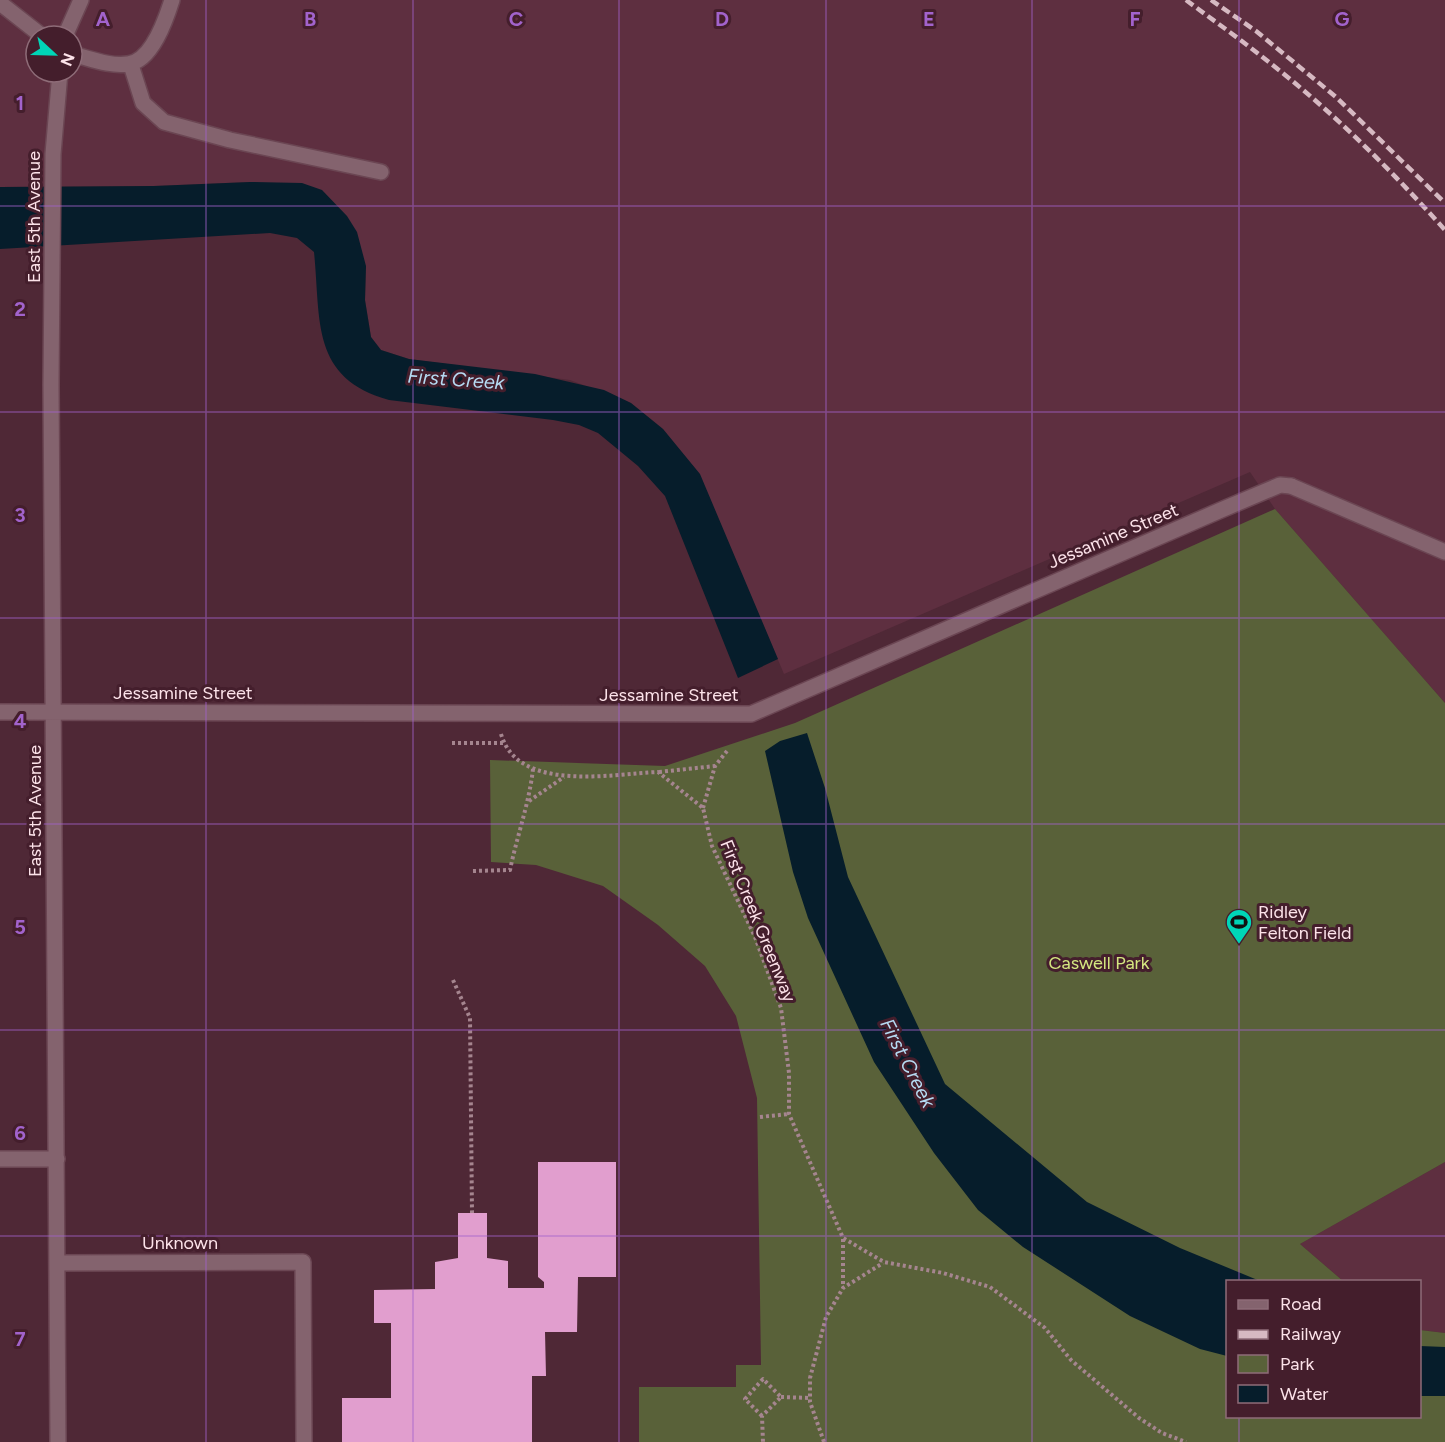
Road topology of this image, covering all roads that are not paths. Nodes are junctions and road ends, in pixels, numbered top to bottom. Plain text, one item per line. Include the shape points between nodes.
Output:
1 (81, 0) edge
2 (172, 0) edge
3 (0, 3) edge
4 (27, 24) edge
5 (70, 24) edge
6 (84, 57) edge
7 (130, 64) junction
8 (59, 84) edge
9 (381, 172) dead end
10 (1445, 552) edge
11 (54, 711) junction
12 (0, 712) edge
13 (0, 1159) edge
14 (57, 1159) junction
15 (58, 1263) junction
16 (58, 1442) edge
17 (304, 1442) edge

1 - 5 street
2 - 7 street via 163,28 146,53
3 - 4 street
6 - 7 street
7 - 9 street via 143,103 164,122
8 - 11 street, East 5th Avenue via 53,154
10 - 11 street, Jessamine Street via 1291,486 1280,485 751,714
11 - 12 street, Jessamine Street
11 - 14 street, East 5th Avenue
13 - 14 street
14 - 15 street, East 5th Avenue
15 - 16 street, East 5th Avenue
15 - 17 street, Unknown via 303,1262

